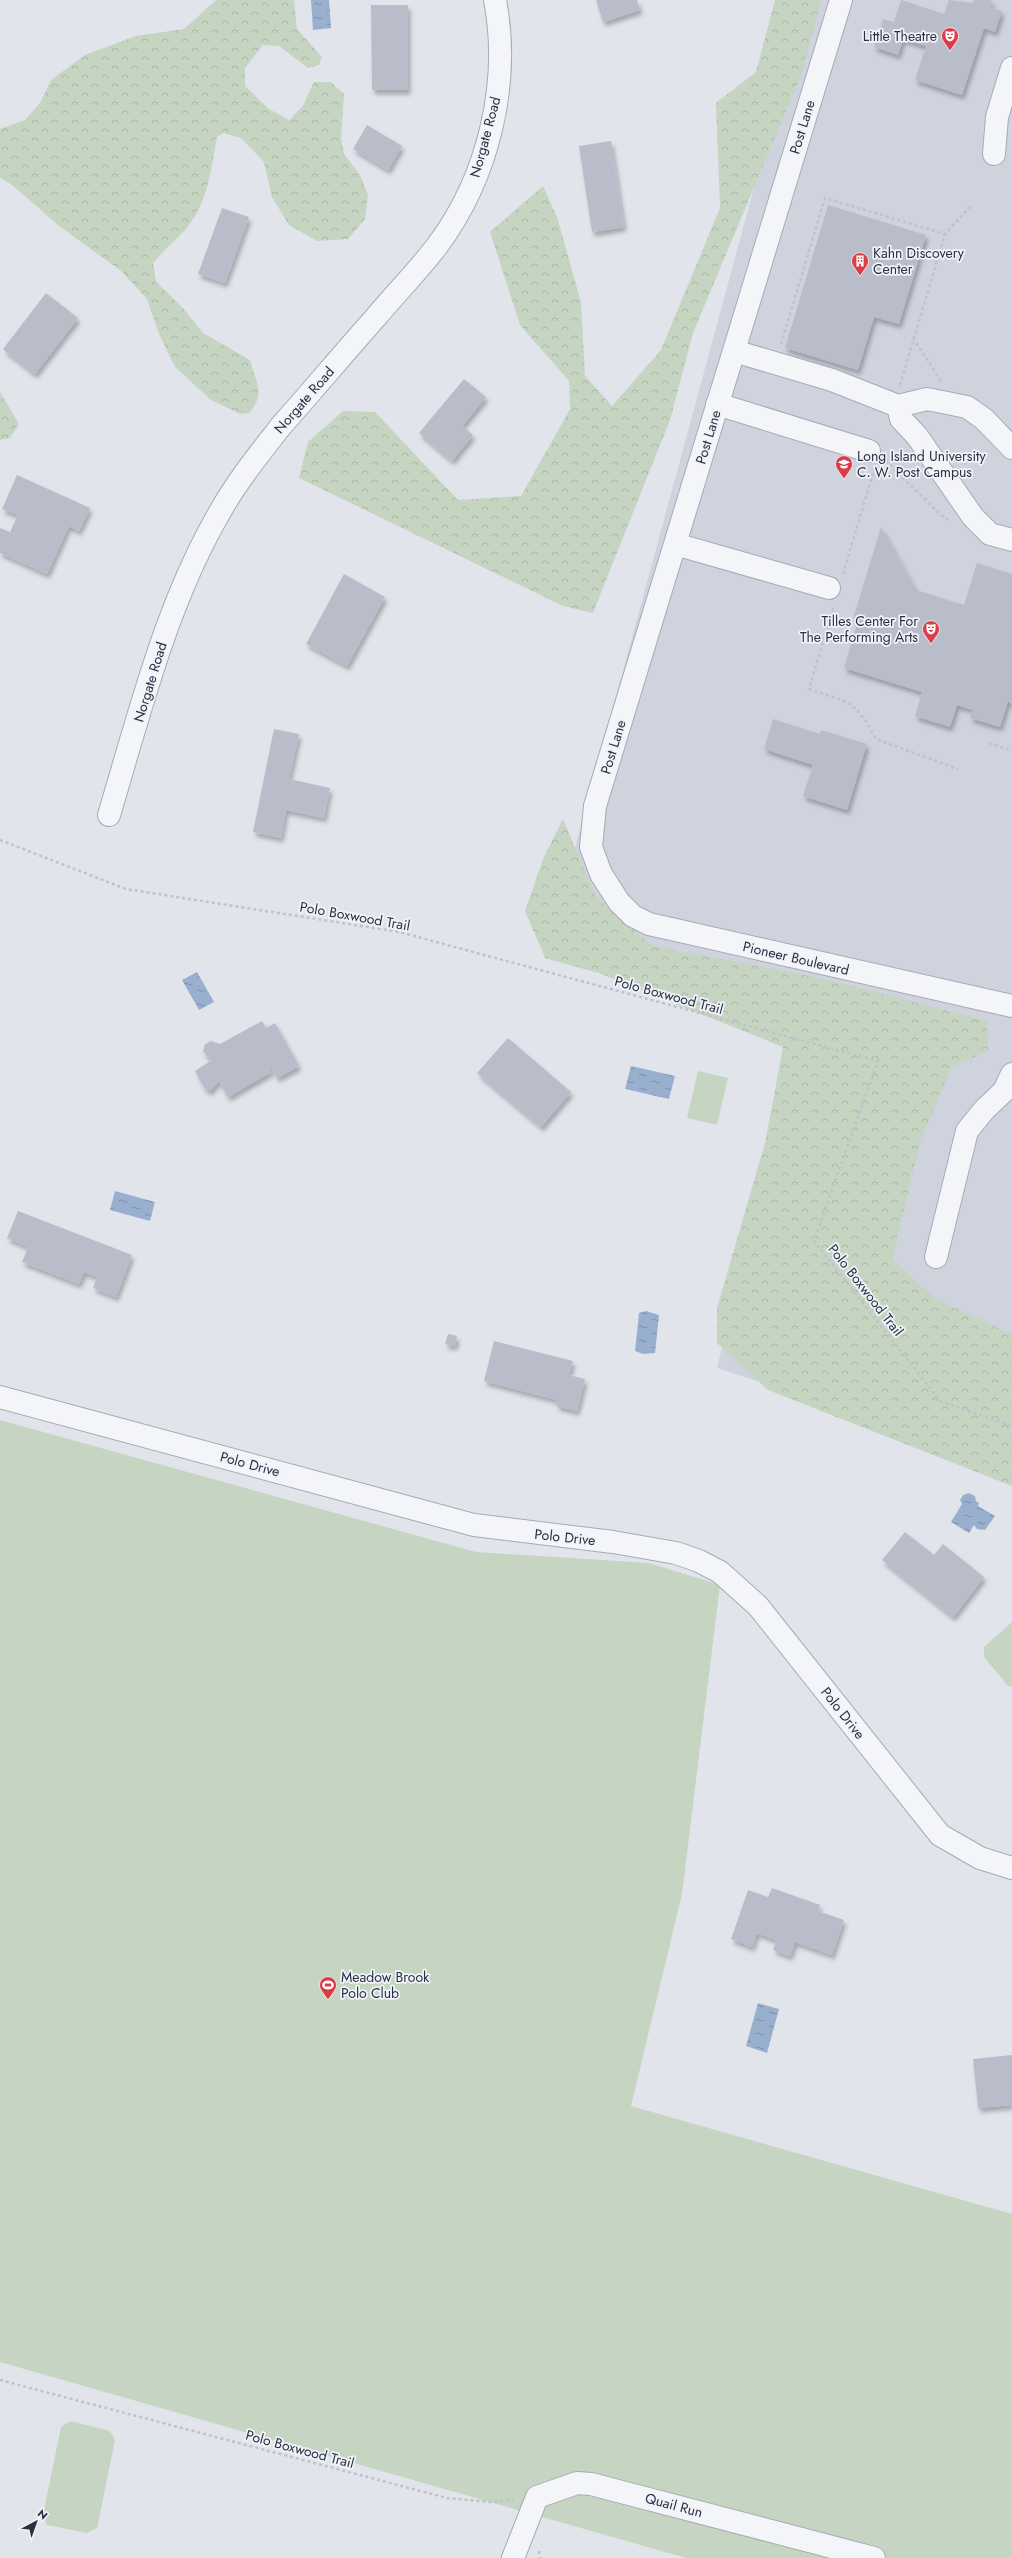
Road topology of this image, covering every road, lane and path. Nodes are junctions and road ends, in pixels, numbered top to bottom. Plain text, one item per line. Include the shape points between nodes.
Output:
1 (495, 0) edge
2 (841, 0) edge
3 (1012, 68) edge
4 (994, 154) dead end
5 (971, 206) dead end
6 (945, 234) junction
7 (913, 338) junction
8 (734, 351) junction
9 (780, 351) dead end
10 (941, 382) dead end
11 (718, 404) junction
12 (896, 405) junction
13 (1012, 448) edge
14 (876, 458) junction
15 (955, 523) dead end
16 (1012, 540) edge
17 (675, 544) junction
18 (836, 589) junction
19 (989, 743) dead end
20 (1012, 751) edge
21 (958, 769) dead end
22 (109, 815) dead end
23 (0, 840) edge
24 (601, 874) joint
25 (1012, 1006) edge
26 (1012, 1074) edge
27 (936, 1257) dead end
28 (0, 1397) edge
29 (1012, 1426) edge
30 (1012, 1868) edge
31 (0, 2380) edge
32 (537, 2497) junction
33 (539, 2543) dead end
34 (513, 2558) edge
35 (540, 2558) edge
36 (874, 2558) edge

1 - 22 street, Norgate Road via 500,23 500,72 496,107 478,174 464,203 437,246 281,426 221,509 191,567 162,640
2 - 8 street, Post Lane
3 - 4 street via 997,117
5 - 6 path
6 - 7 path
6 - 9 path via 825,198
7 - 10 path
7 - 12 path
8 - 11 street, Post Lane
8 - 12 street via 832,380
11 - 14 street
11 - 17 street, Post Lane
12 - 13 street via 927,399 967,407 984,418
12 - 16 street via 901,418 917,436 973,517 990,534
14 - 15 path via 925,498 933,509
14 - 18 path
17 - 18 street
17 - 24 street, Post Lane via 595,806 591,847
18 - 21 path via 809,690 853,705 864,717 876,739
19 - 20 path
23 - 29 path, Polo Boxwood Trail via 126,889 399,932 878,1061 814,1241 940,1401
24 - 25 street, Pioneer Boulevard via 619,902 633,916 649,924
26 - 27 street via 1004,1091 967,1131
28 - 30 street, Polo Drive via 474,1526 613,1542 676,1553 698,1561 720,1572 758,1606 940,1834 980,1858
31 - 32 path, Polo Boxwood Trail via 447,2498 490,2502
32 - 34 street
32 - 36 street, Quail Run via 577,2483 591,2484
33 - 35 path

